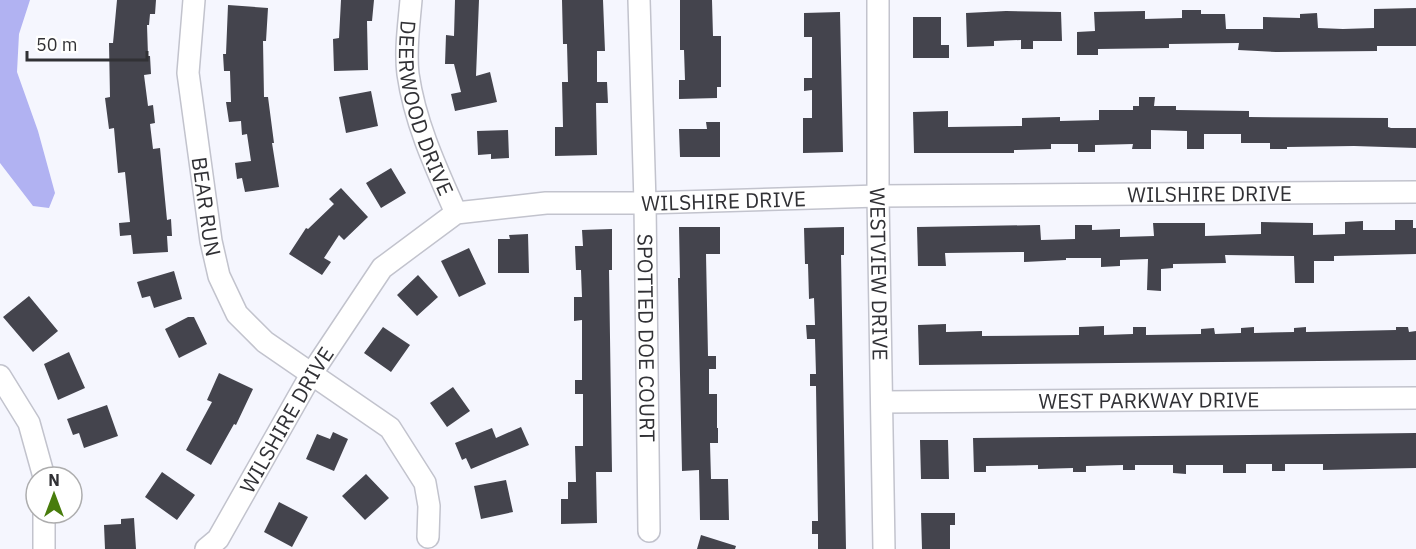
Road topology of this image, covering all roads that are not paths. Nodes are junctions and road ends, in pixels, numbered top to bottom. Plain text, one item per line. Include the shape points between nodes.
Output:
1 (194, 0) edge
2 (411, 0) edge
3 (639, 0) edge
4 (878, 0) edge
5 (1416, 192) edge
6 (878, 196) junction
7 (645, 202) junction
8 (456, 213) junction
9 (312, 373) junction
10 (0, 376) edge
11 (1416, 398) edge
12 (882, 402) junction
13 (41, 465) edge
14 (44, 525) edge
15 (650, 531) dead end
16 (428, 537) dead end
17 (44, 549) edge
18 (206, 549) edge
19 (884, 549) edge

1 - 9 street, BEAR RUN via 188,73 219,276 237,314 265,342
2 - 8 street, DEERWOOD DRIVE via 408,72 417,116
3 - 7 street, SPOTTED DOE COURT
4 - 6 street, WESTVIEW DRIVE
5 - 6 street, WILSHIRE DRIVE
6 - 7 street, WILSHIRE DRIVE
6 - 12 street, WESTVIEW DRIVE
7 - 8 street, WILSHIRE DRIVE via 546,202
7 - 15 street, SPOTTED DOE COURT
8 - 9 street, WILSHIRE DRIVE via 382,268
9 - 16 street, BEAR RUN via 390,428 425,483
9 - 18 street, WILSHIRE DRIVE via 218,539
10 - 13 street via 29,423
11 - 12 street, WEST PARKWAY DRIVE
12 - 19 street, WESTVIEW DRIVE
14 - 17 street

